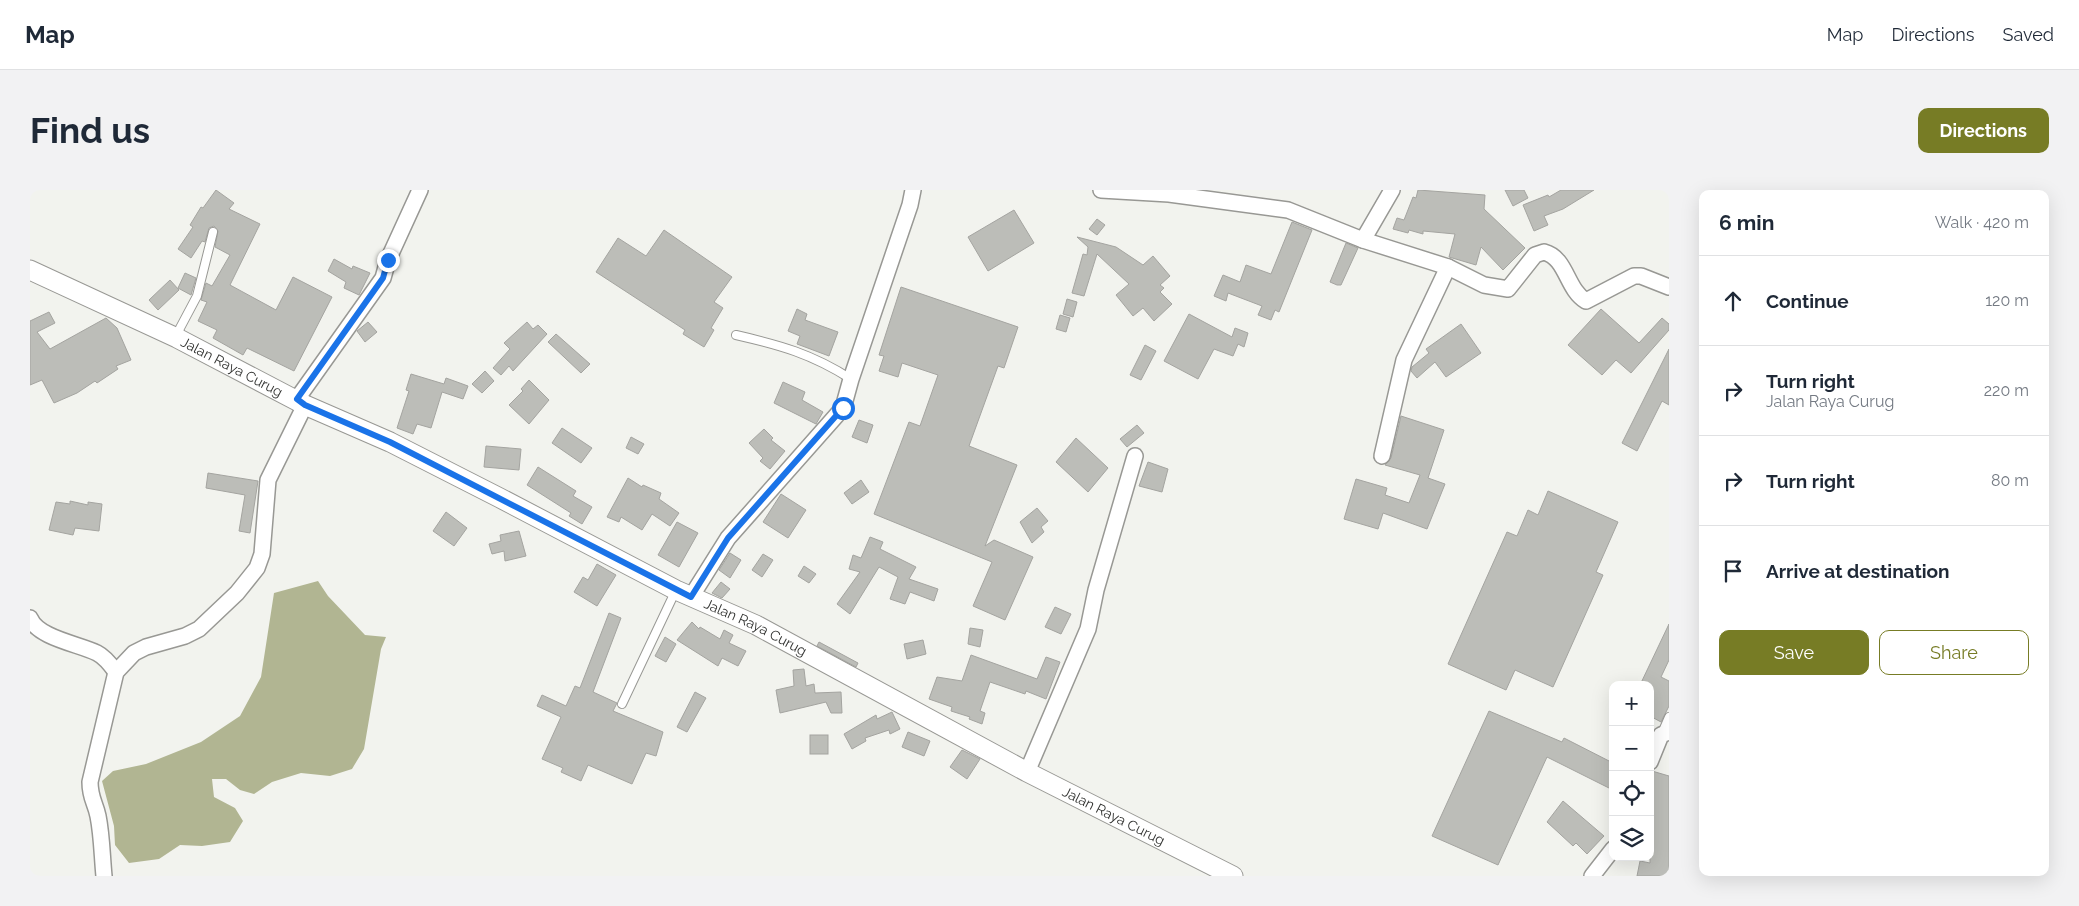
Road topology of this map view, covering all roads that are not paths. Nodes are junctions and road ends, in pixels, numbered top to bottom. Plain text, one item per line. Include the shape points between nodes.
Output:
1 (420, 190) edge
2 (913, 190) edge
3 (1101, 190) edge
4 (1392, 190) edge
5 (213, 232) dead end
6 (1363, 240) junction
7 (1448, 267) junction
8 (30, 270) edge
9 (1669, 287) edge
10 (736, 335) dead end
11 (177, 338) junction
12 (851, 379) junction
13 (301, 402) junction
14 (1135, 456) dead end
15 (1382, 456) dead end
16 (684, 593) junction
17 (30, 618) edge
18 (116, 672) junction
19 (622, 704) dead end
20 (1669, 717) edge
21 (1665, 734) edge
22 (1654, 755) edge
23 (1026, 772) junction
24 (1609, 854) edge
25 (104, 876) edge
26 (1233, 876) edge
27 (1592, 876) edge

1 - 13 street via 383,278
2 - 12 street
3 - 6 street via 1169,194 1288,210
4 - 6 street
5 - 11 lane via 197,296
6 - 7 street
7 - 9 street via 1484,285 1508,289 1535,255 1544,252 1560,263 1571,286 1586,301 1634,276
7 - 15 street via 1404,360
8 - 11 street, Jalan Raya Curug
10 - 12 lane via 796,350
11 - 13 street, Jalan Raya Curug
12 - 16 street via 843,408
13 - 16 street, Jalan Raya Curug via 390,442
13 - 18 street via 268,480 258,568 237,593 199,628 185,636 146,646
14 - 23 street via 1096,590 1088,629
16 - 19 lane
16 - 23 street, Jalan Raya Curug via 756,625
17 - 18 street via 33,624 52,635 98,653
18 - 25 street via 90,782 90,797 98,814
20 - 21 lane
21 - 22 street
23 - 26 street, Jalan Raya Curug
24 - 27 street

